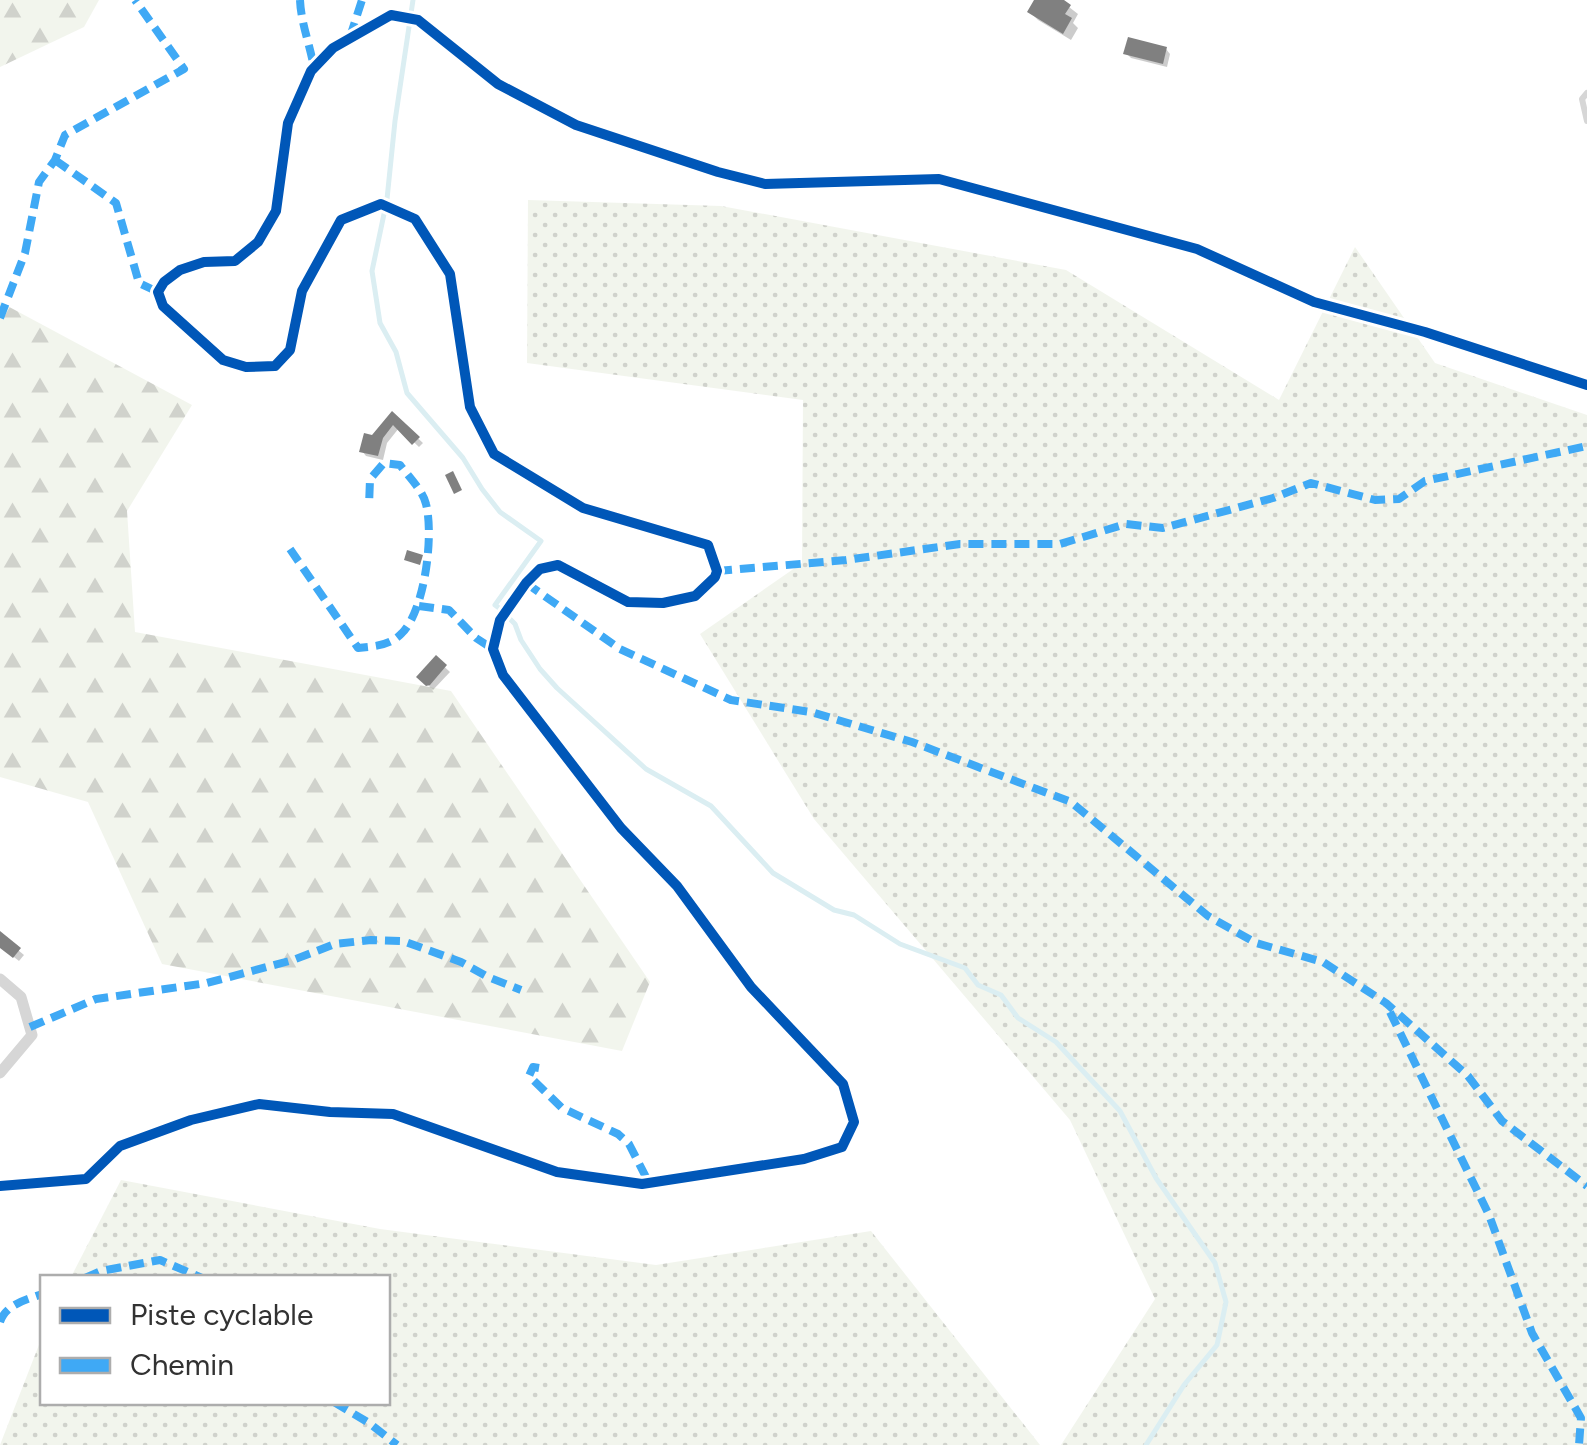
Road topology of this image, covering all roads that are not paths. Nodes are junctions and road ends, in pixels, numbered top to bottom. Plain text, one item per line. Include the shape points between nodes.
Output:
1 (1587, 93) edge
2 (1587, 121) edge
3 (1587, 385) edge
4 (0, 979) edge
5 (0, 1073) edge
6 (0, 1186) edge

1 - 2 lane
3 - 6 street via 1314,302 1198,249 940,180 766,184 718,172 576,125 498,84 418,20 392,15 333,48 311,71 288,124 276,210 258,242 235,261 180,270 158,292 163,306 224,360 246,368 275,366 290,350 302,291 341,220 381,204 415,220 450,274 470,407 494,454 582,508 708,545 715,577 695,596 663,603 628,602 558,566 540,568 500,620 493,648 502,675 621,828 677,886 751,987 843,1084 854,1122 842,1147 804,1159 642,1184 557,1172 394,1114 259,1104 120,1146 86,1179
4 - 5 street via 20,996 32,1035

